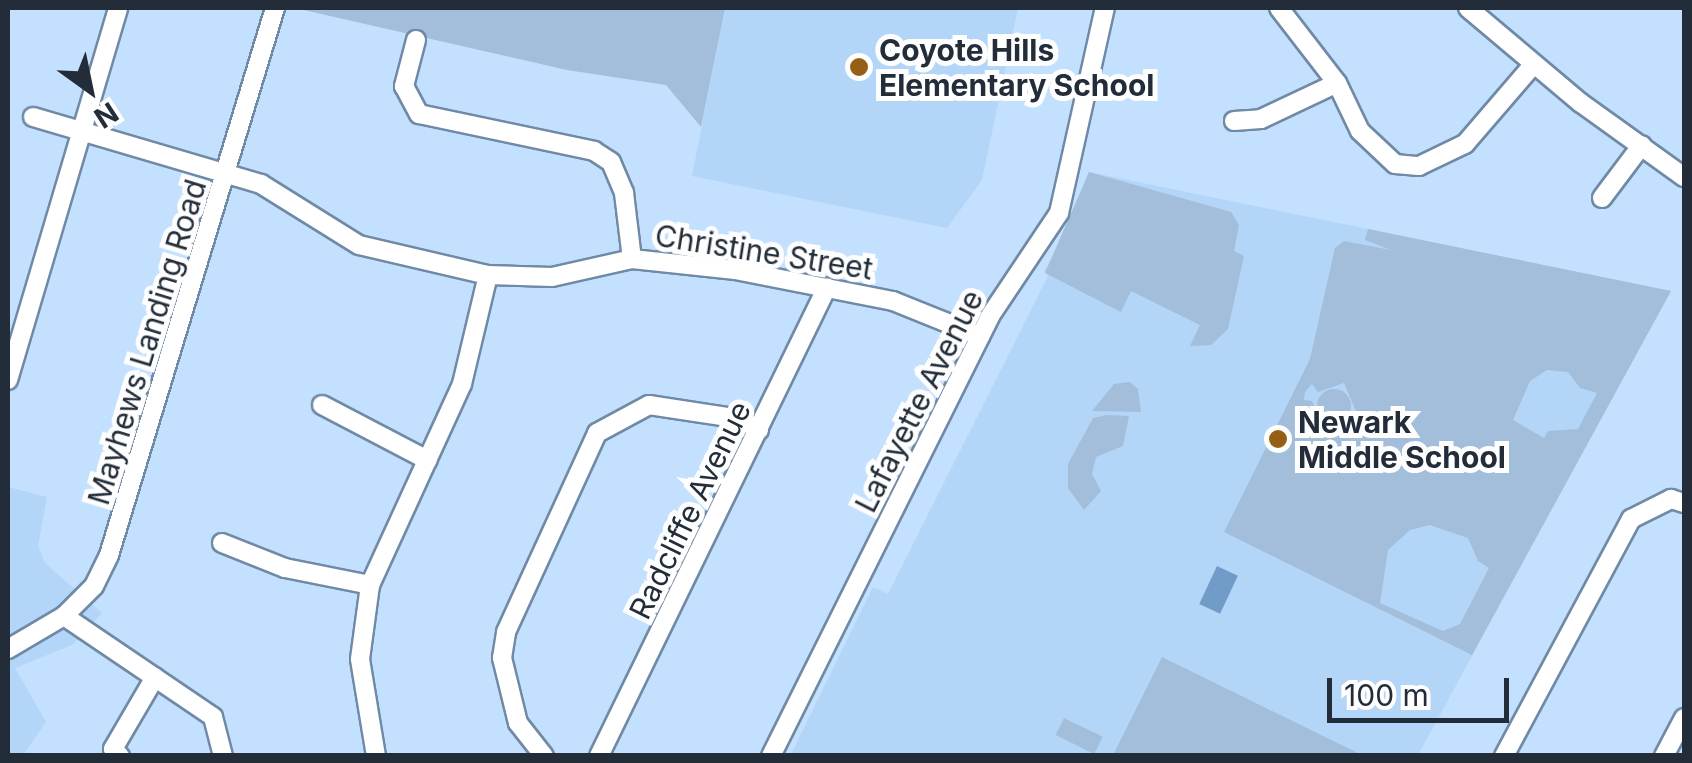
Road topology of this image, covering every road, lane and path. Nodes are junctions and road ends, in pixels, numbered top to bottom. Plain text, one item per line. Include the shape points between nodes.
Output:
1 (118, 8) edge
2 (275, 8) edge
3 (1105, 8) edge
4 (1279, 8) edge
5 (1468, 8) edge
6 (416, 40) dead end
7 (1533, 65) junction
8 (1336, 84) junction
9 (32, 117) dead end
10 (1234, 121) dead end
11 (83, 130) junction
12 (1642, 146) junction
13 (228, 172) junction
14 (1684, 177) edge
15 (1602, 198) dead end
16 (632, 259) junction
17 (488, 275) junction
18 (828, 287) junction
19 (980, 336) junction
20 (8, 380) edge
21 (322, 405) dead end
22 (760, 430) junction
23 (427, 460) junction
24 (1684, 504) edge
25 (222, 543) dead end
26 (370, 585) junction
27 (64, 616) junction
28 (8, 649) edge
29 (155, 678) junction
30 (1684, 718) edge
31 (120, 756) edge
32 (223, 756) edge
33 (376, 756) edge
34 (544, 756) edge
35 (599, 756) edge
36 (771, 756) edge
37 (1504, 756) edge
38 (1664, 756) edge

1 - 11 street
2 - 13 street, Mayhews Landing Road
3 - 19 street, Lafayette Avenue via 1059,213
4 - 8 street
5 - 7 street
6 - 16 street via 404,86 419,114 594,151 611,162 624,194
7 - 8 street via 1466,144 1418,166 1396,164 1375,151
7 - 12 street
8 - 10 street via 1261,120
9 - 11 street, Christine Street
11 - 13 street, Christine Street
11 - 20 street
12 - 14 street
12 - 15 street
13 - 17 street, Christine Street via 294,200 359,245
13 - 27 street, Mayhews Landing Road via 108,555 94,586
16 - 17 street, Christine Street via 552,277
16 - 18 street, Christine Street
17 - 23 street via 462,384
18 - 19 street, Christine Street via 894,301
18 - 22 street, Radcliffe Avenue
19 - 36 street, Lafayette Avenue
21 - 23 street
22 - 34 street via 740,419 650,406 598,433 506,632 502,658 518,723
22 - 35 street, Radcliffe Avenue
23 - 26 street
24 - 37 street via 1671,500 1631,519
25 - 26 street via 285,568
26 - 33 street via 360,659
27 - 28 street, Mayhews Landing Road
27 - 29 street
29 - 31 street via 113,748
29 - 32 street via 213,717
30 - 38 street

